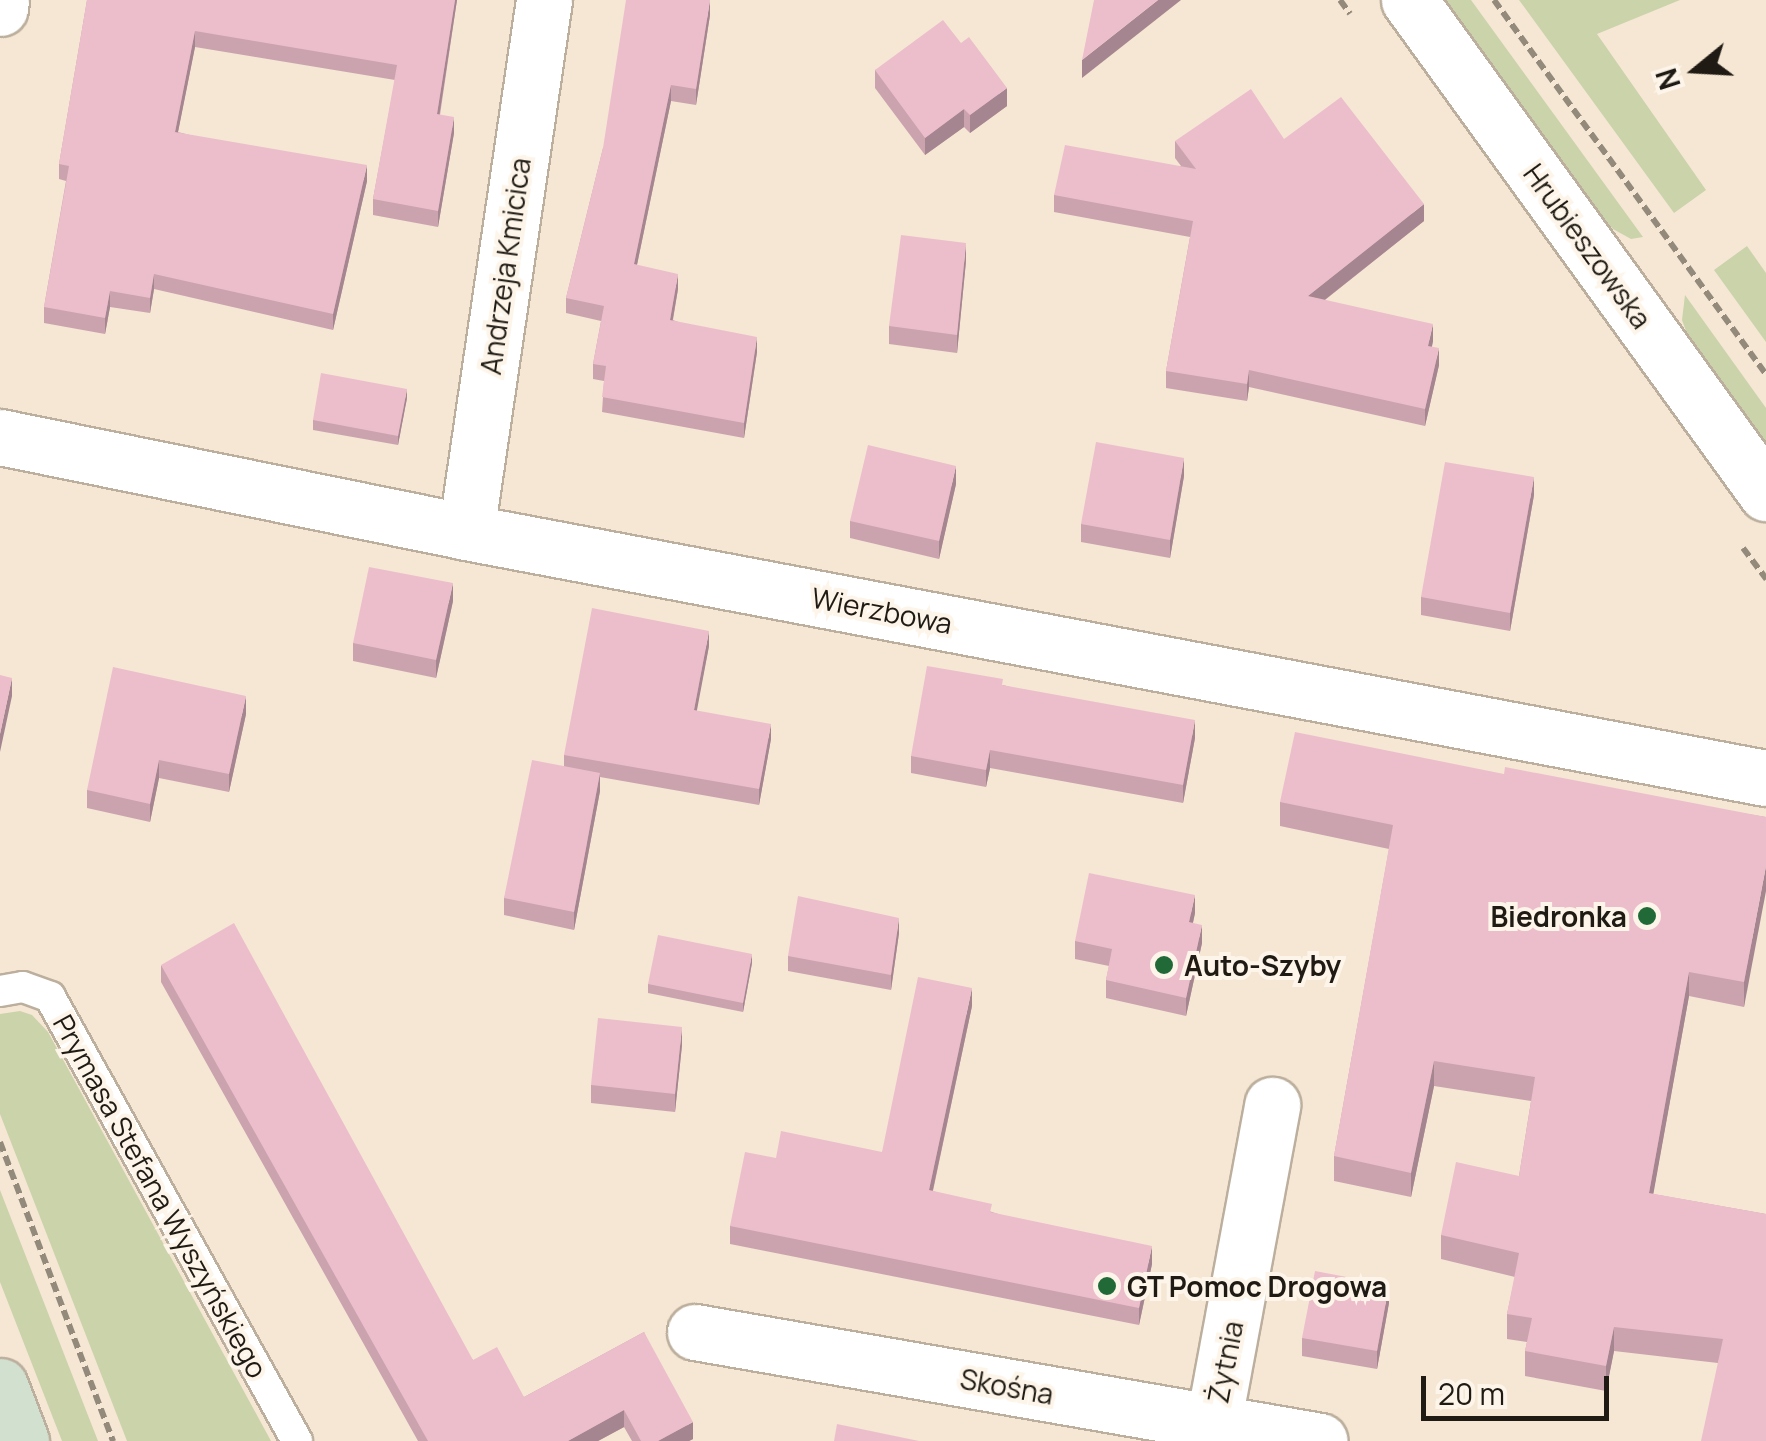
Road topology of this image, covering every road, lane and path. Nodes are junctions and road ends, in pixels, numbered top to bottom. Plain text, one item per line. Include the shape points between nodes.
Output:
1 (1, 0) edge
2 (544, 0) edge
3 (1409, 0) edge
4 (1494, 0) edge
5 (0, 8) edge
6 (1766, 374) edge
7 (0, 436) edge
8 (1766, 493) edge
9 (466, 532) junction
10 (1766, 778) edge
11 (0, 991) edge
12 (1272, 1105) dead end
13 (0, 1142) edge
14 (695, 1332) dead end
15 (0, 1386) edge
16 (1212, 1431) edge
17 (22, 1441) edge
18 (113, 1441) edge
19 (297, 1441) edge
20 (1320, 1441) edge

1 - 5 street
2 - 9 street, Andrzeja Kmicica
3 - 8 street, Hrubieszowska
4 - 6 path
7 - 9 street, Wierzbowa
9 - 10 street, Wierzbowa
11 - 19 lane, Prymasa Stefana Wyszyńskiego via 23,987 50,997
12 - 16 street, Żytnia
13 - 18 path
14 - 16 street, Skośna
15 - 17 main road
16 - 20 street, Skośna

